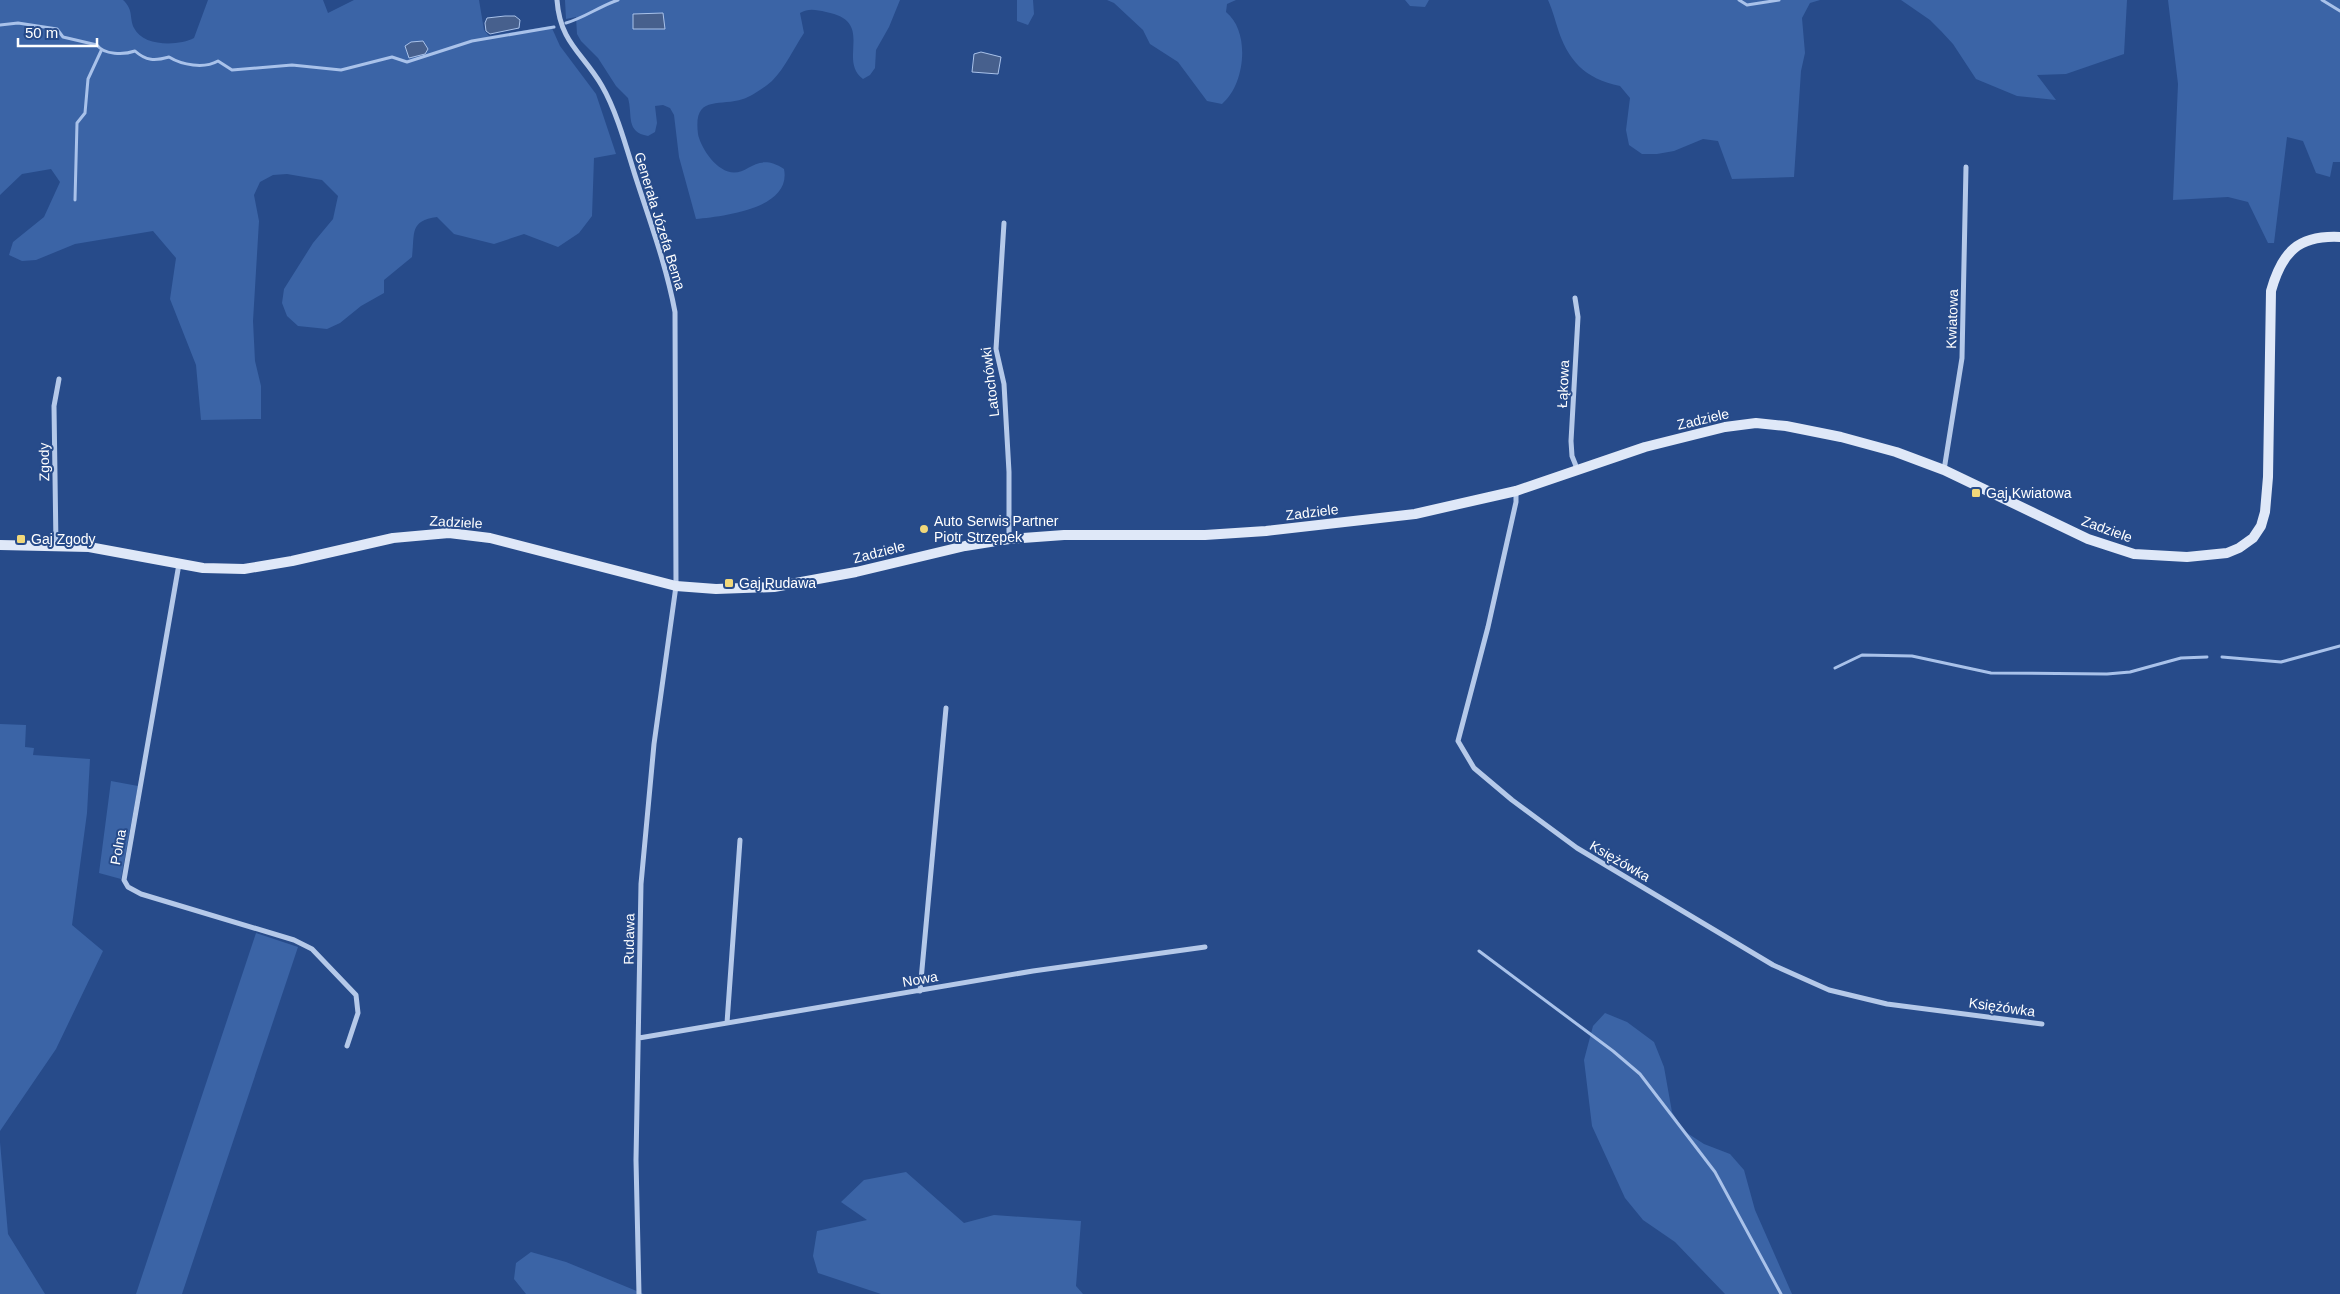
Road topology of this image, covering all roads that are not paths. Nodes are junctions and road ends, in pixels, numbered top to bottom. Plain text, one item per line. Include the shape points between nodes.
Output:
1 (557, 0) edge
2 (1966, 167) dead end
3 (1004, 223) dead end
4 (2340, 236) edge
5 (1574, 298) dead end
6 (59, 379) dead end
7 (1944, 470) junction
8 (1578, 471) junction
9 (1516, 491) junction
10 (1009, 539) junction
11 (0, 545) edge
12 (56, 546) junction
13 (179, 563) junction
14 (676, 586) junction
15 (946, 708) dead end
16 (740, 840) dead end
17 (1205, 947) dead end
18 (920, 991) junction
19 (727, 1023) junction
20 (2042, 1024) dead end
21 (639, 1038) junction
22 (347, 1046) dead end
23 (639, 1294) edge

1 - 14 street, Generała Józefa Bema via 558,17 567,39 603,86 669,278 675,312
2 - 7 street, Kwiatowa via 1962,358
3 - 10 street, Latochówki via 996,349 1004,393 1010,472
4 - 7 street, Zadziele via 2309,240 2289,253 2277,269 2271,291 2265,512 2258,532 2239,548 2187,557 2134,554 2088,539
5 - 8 street, Łąkowa via 1578,317 1571,441
6 - 12 street, Zgody via 54,406
7 - 8 street, Zadziele via 1873,444 1756,423 1725,427 1645,447
8 - 9 street, Zadziele
9 - 10 street, Zadziele via 1415,514 1266,531
9 - 20 street, Księżówka via 1488,627 1458,741 1474,768 1577,848 1773,965 1797,976 1829,990 1887,1004
10 - 14 street, Zadziele via 774,587 716,590
11 - 12 street, Zadziele
12 - 13 street, Zadziele via 104,549
13 - 14 street, Zadziele via 203,568 244,569 393,538 449,532 490,538
13 - 22 street, Polna via 124,880 128,887 141,894 294,940 312,949 356,996 358,1013
14 - 21 street, Rudawa via 646,821 641,884
15 - 18 street
16 - 19 street
17 - 18 street, Nowa via 1033,971
18 - 19 street, Nowa
19 - 21 street, Nowa
21 - 23 street, Rudawa via 636,1160

